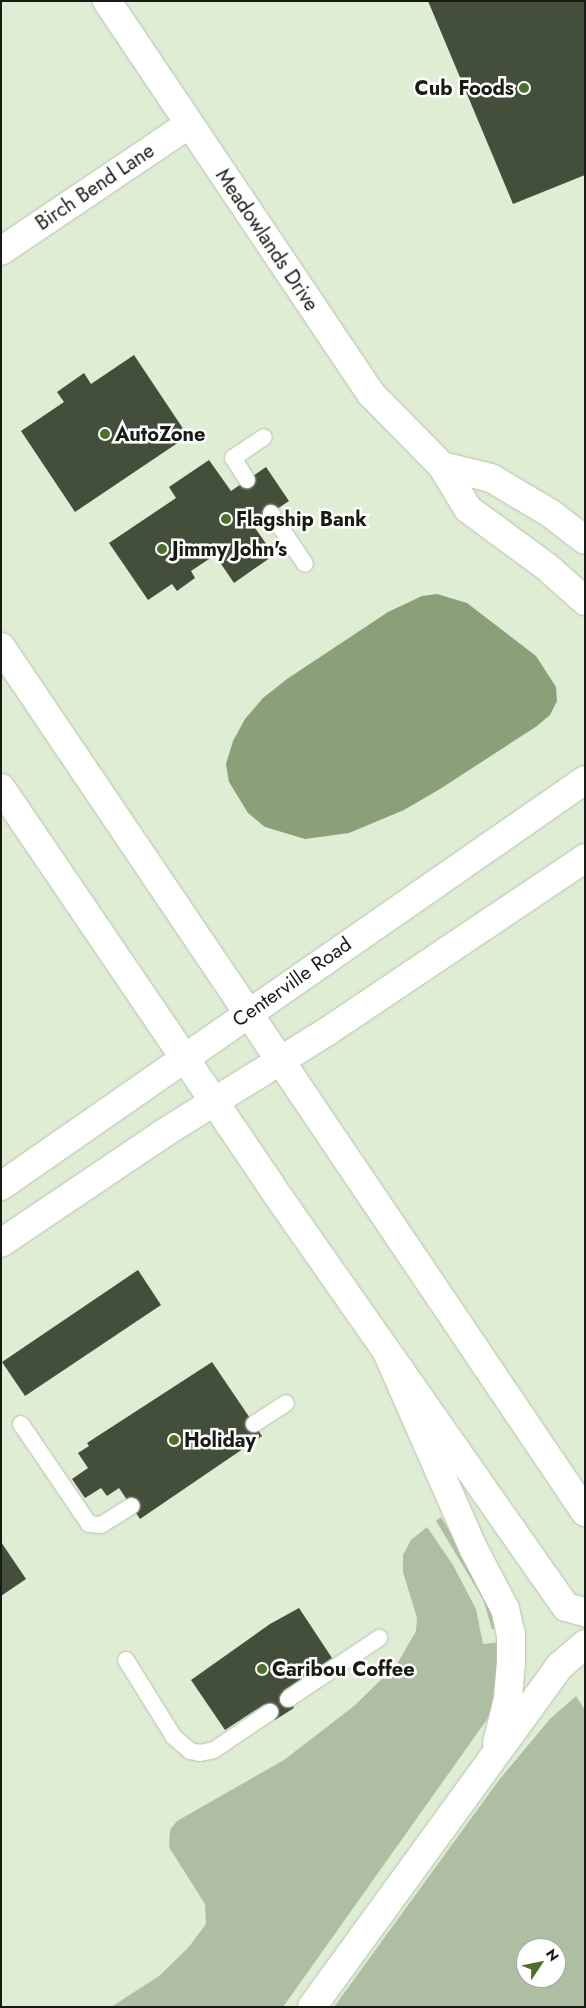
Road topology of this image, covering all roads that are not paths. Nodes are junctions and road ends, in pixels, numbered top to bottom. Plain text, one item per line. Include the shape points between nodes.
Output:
1 (107, 1) edge
2 (189, 124) junction
3 (1, 251) edge
4 (264, 437) dead end
5 (442, 466) junction
6 (248, 480) dead end
7 (270, 513) dead end
8 (585, 540) edge
9 (305, 564) dead end
10 (585, 601) edge
11 (1, 647) edge
12 (585, 780) edge
13 (1, 788) edge
14 (585, 858) edge
15 (247, 1014) junction
16 (184, 1060) junction
17 (279, 1061) junction
18 (213, 1102) junction
19 (1, 1186) edge
20 (1, 1243) edge
21 (387, 1352) junction
22 (286, 1403) dead end
23 (21, 1424) dead end
24 (254, 1424) dead end
25 (132, 1506) dead end
26 (585, 1512) edge
27 (585, 1612) edge
28 (379, 1638) dead end
29 (585, 1644) edge
30 (126, 1660) dead end
31 (288, 1700) dead end
32 (270, 1712) dead end
33 (494, 1756) junction
34 (312, 2007) edge

1 - 2 main road, Meadowlands Drive
2 - 3 main road, Birch Bend Lane
2 - 5 main road, Meadowlands Drive via 372,394
4 - 6 lane via 233,458
5 - 8 main road via 491,478 550,513
5 - 10 main road, Meadowlands Drive via 468,509
7 - 9 lane
11 - 15 main road
12 - 15 main road, Centerville Road
13 - 16 main road
14 - 17 main road
15 - 16 main road, Centerville Road
15 - 17 main road
16 - 18 main road
16 - 19 main road, Centerville Road
17 - 18 main road
17 - 26 main road
18 - 20 main road
18 - 21 main road
21 - 27 main road via 566,1606
21 - 33 main road via 507,1619 512,1651 508,1698
22 - 24 lane
23 - 25 lane via 87,1522 101,1525
28 - 31 lane
29 - 33 main road via 560,1666
30 - 32 lane via 174,1737 190,1752 214,1750
33 - 34 main road

